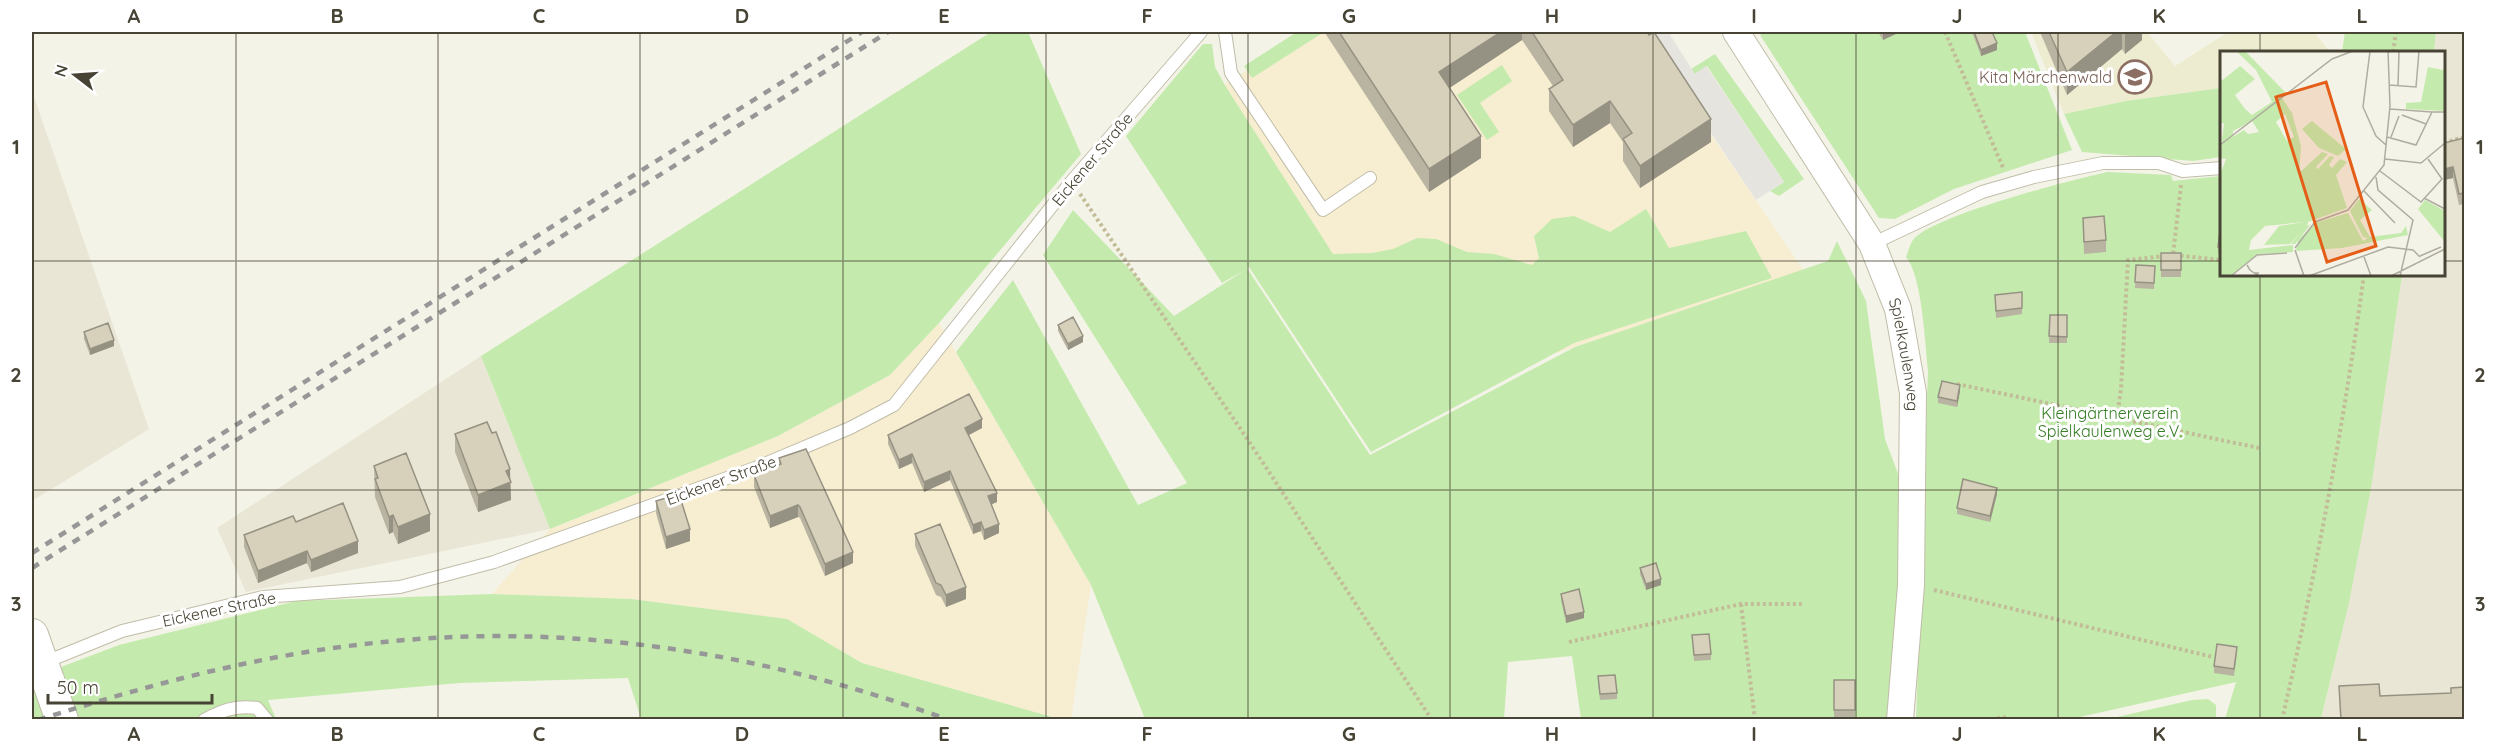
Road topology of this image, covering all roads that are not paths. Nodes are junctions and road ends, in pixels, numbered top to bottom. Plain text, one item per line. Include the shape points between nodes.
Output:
1 (1201, 32) edge
2 (1225, 32) edge
3 (1736, 32) edge
4 (2220, 168) edge
5 (1370, 178) dead end
6 (1872, 244) junction
7 (36, 650) edge
8 (62, 720) edge
9 (204, 720) edge
10 (267, 720) edge
11 (1900, 720) edge

1 - 7 lane, Eickener Straße via 1071,182 894,405 755,468 495,562 400,587 264,597
2 - 5 lane via 1231,73 1323,210
3 - 6 street, Spielkaulenweg
4 - 6 lane via 2183,171 2158,163 2103,163 1982,192
6 - 11 street, Spielkaulenweg via 1898,309 1913,393 1911,585
7 - 8 street
9 - 10 lane via 227,708 241,706 257,708

